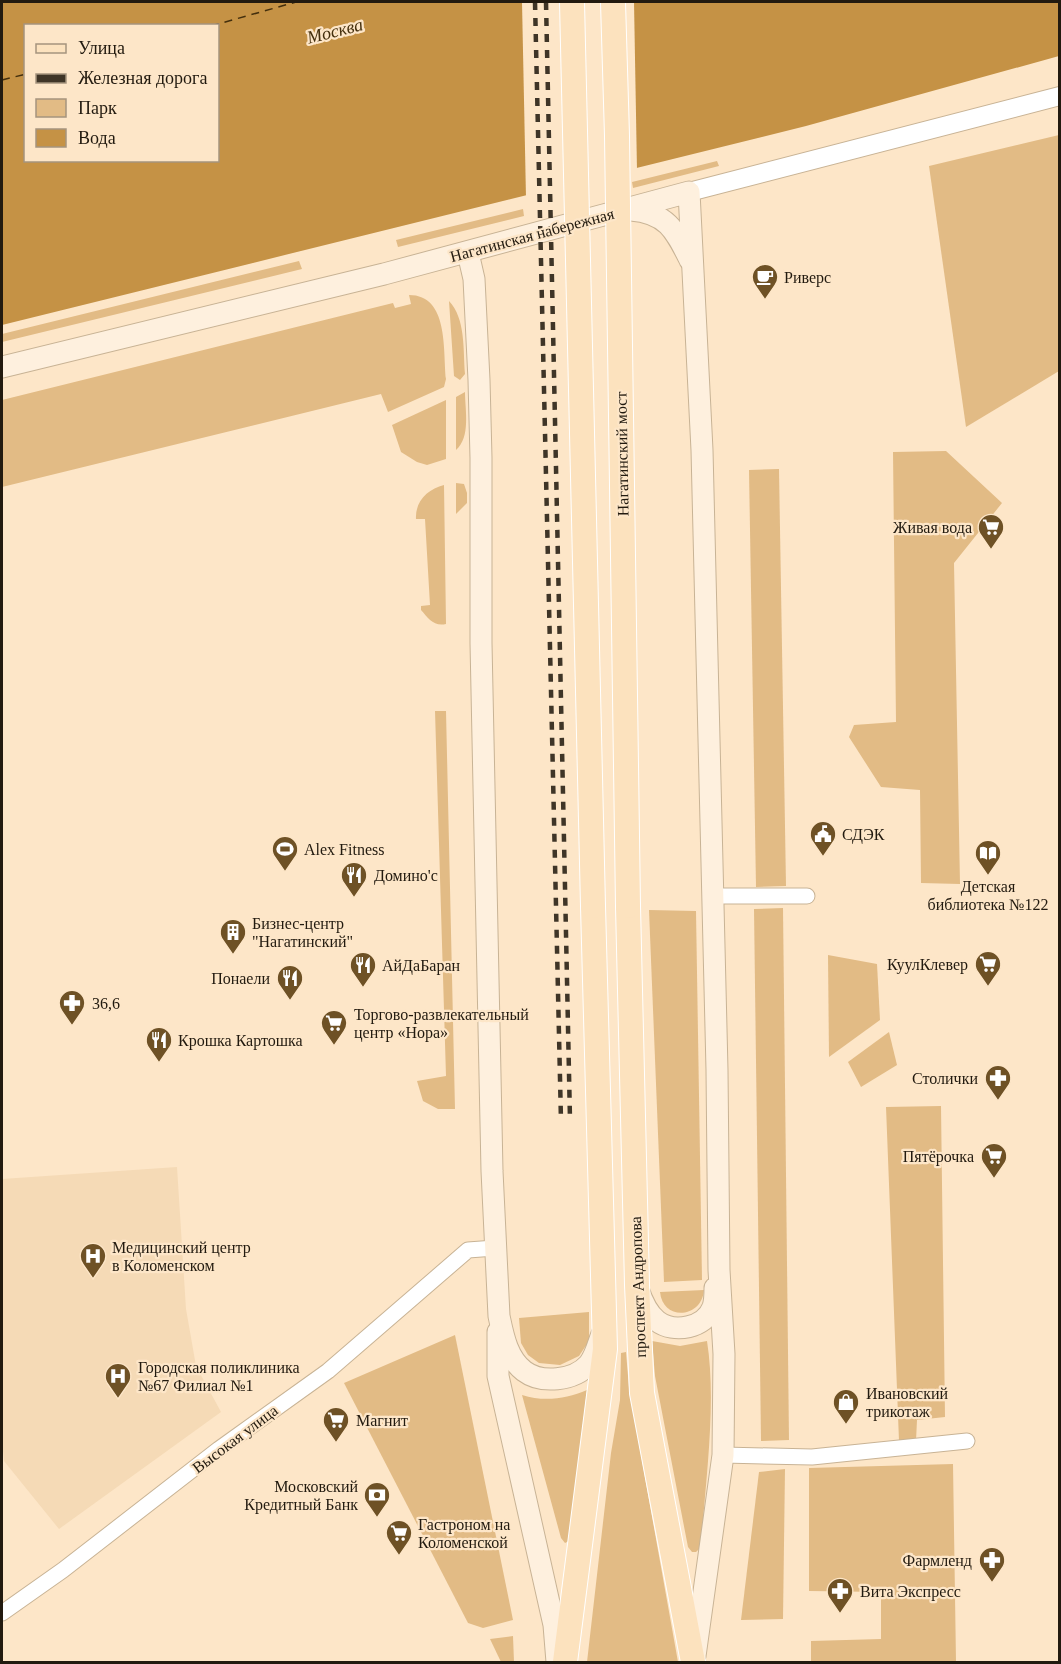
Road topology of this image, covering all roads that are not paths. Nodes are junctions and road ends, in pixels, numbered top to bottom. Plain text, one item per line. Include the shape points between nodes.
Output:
1 (572, 2) edge
2 (613, 2) edge
3 (1059, 96) edge
4 (689, 192) junction
5 (625, 210) junction
6 (468, 253) junction
7 (693, 266) junction
8 (2, 367) edge
9 (712, 896) junction
10 (807, 896) dead end
11 (628, 906) joint
12 (495, 1248) junction
13 (719, 1270) junction
14 (637, 1286) junction
15 (499, 1316) junction
16 (604, 1327) junction
17 (967, 1442) dead end
18 (723, 1455) junction
19 (2, 1613) edge
20 (557, 1662) edge
21 (565, 1662) edge
22 (694, 1662) edge

1 - 16 main road, проспект Андропова, bridge
2 - 11 main road, Нагатинский мост, bridge
3 - 4 street, Нагатинская набережная
4 - 5 main road, Нагатинская набережная
4 - 7 main road
5 - 6 main road, Нагатинская набережная
5 - 7 main road via 648,212 665,220
6 - 8 main road, Нагатинская набережная
6 - 12 main road via 474,279 480,392 481,643
7 - 9 main road via 702,450
9 - 10 street
9 - 13 main road
11 - 14 main road, проспект Андропова
12 - 15 main road
12 - 19 street, Высокая улица via 468,1250 328,1371
13 - 14 main road via 713,1308 703,1320 686,1327 671,1327 656,1320 646,1309
13 - 18 main road via 724,1354
14 - 22 main road, проспект Андропова via 642,1393
15 - 16 main road via 506,1344 522,1370 545,1379 568,1377 588,1365
15 - 20 main road via 498,1376 554,1625
16 - 21 main road, проспект Андропова
17 - 18 street via 812,1457
18 - 22 main road

